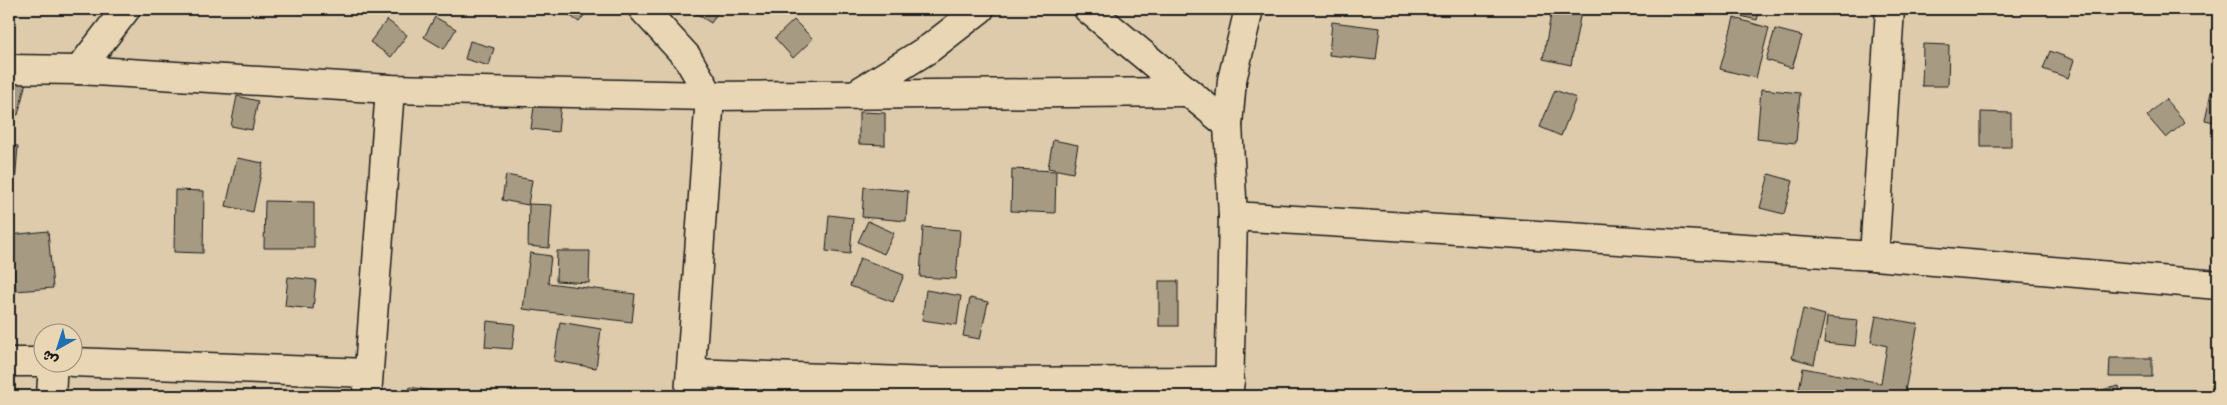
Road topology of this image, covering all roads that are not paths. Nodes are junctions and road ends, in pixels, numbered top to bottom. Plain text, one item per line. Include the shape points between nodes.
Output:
1 (126, 9) edge
2 (643, 9) edge
3 (980, 9) edge
4 (1088, 9) edge
5 (1249, 9) edge
6 (1890, 9) edge
7 (9, 69) edge
8 (79, 70) junction
9 (390, 89) junction
10 (1187, 92) junction
11 (856, 94) junction
12 (710, 96) junction
13 (1228, 125) junction
14 (1233, 216) junction
15 (1874, 256) junction
16 (2218, 285) edge
17 (9, 362) edge
18 (32, 362) edge
19 (82, 363) edge
20 (52, 372) edge
21 (368, 384) edge
22 (690, 385) edge
23 (931, 389) edge
24 (1230, 389) edge
25 (51, 396) edge

1 - 8 street
2 - 12 street via 686,57
3 - 11 street via 930,48
4 - 10 street
5 - 13 street via 1232,80
6 - 15 street
7 - 8 street
8 - 9 street
9 - 12 street
9 - 21 street
10 - 11 street
10 - 13 street
11 - 12 street
12 - 22 street
13 - 14 street
14 - 15 street
14 - 24 street
15 - 16 street
17 - 18 street
19 - 21 street
20 - 25 street
22 - 23 street
23 - 24 street

